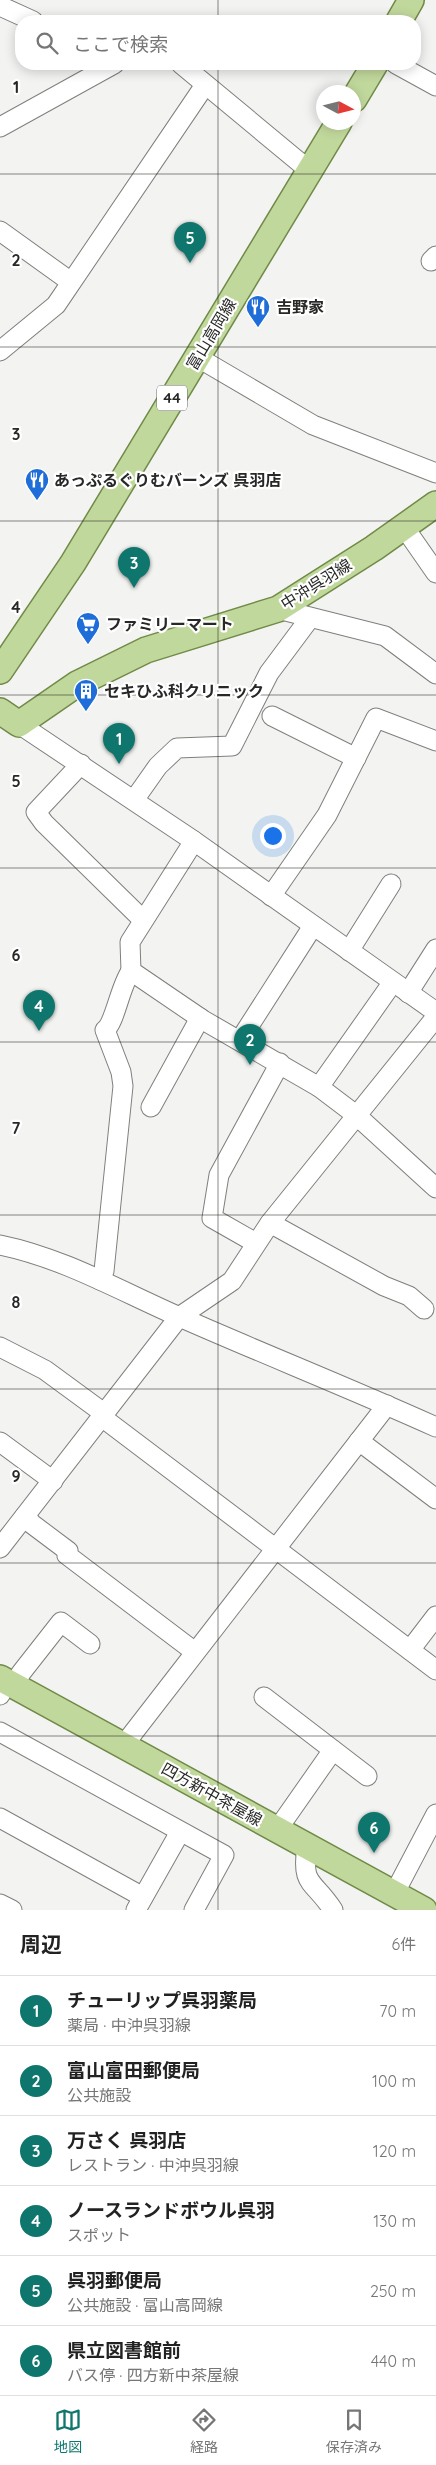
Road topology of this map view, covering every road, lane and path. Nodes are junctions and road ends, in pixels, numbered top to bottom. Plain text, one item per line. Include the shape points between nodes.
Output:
1 (411, 0) edge
2 (0, 6) edge
3 (20, 15) edge
4 (402, 15) edge
5 (99, 70) edge
6 (188, 70) edge
7 (371, 70) edge
8 (407, 70) edge
9 (205, 84) junction
10 (436, 86) edge
11 (361, 87) edge
12 (3, 120) edge
13 (334, 130) edge
14 (310, 171) junction
15 (0, 231) edge
16 (71, 282) junction
17 (0, 351) edge
18 (197, 357) junction
19 (436, 473) edge
20 (436, 504) edge
21 (404, 526) junction
22 (436, 573) edge
23 (278, 609) junction
24 (310, 618) junction
25 (0, 670) edge
26 (436, 674) edge
27 (272, 716) dead end
28 (10, 717) edge
29 (436, 741) edge
30 (356, 758) junction
31 (81, 764) junction
32 (134, 800) junction
33 (194, 841) junction
34 (391, 884) dead end
35 (271, 896) junction
36 (143, 920) junction
37 (313, 926) junction
38 (436, 949) edge
39 (349, 951) junction
40 (131, 972) junction
41 (401, 987) junction
42 (436, 1012) edge
43 (436, 1017) edge
44 (200, 1018) junction
45 (240, 1040) junction
46 (280, 1063) junction
47 (319, 1087) junction
48 (151, 1107) dead end
49 (356, 1116) junction
50 (436, 1188) edge
51 (270, 1223) junction
52 (256, 1243) junction
53 (0, 1245) edge
54 (100, 1280) junction
55 (424, 1309) dead end
56 (179, 1317) junction
57 (0, 1347) edge
58 (387, 1405) junction
59 (104, 1416) junction
60 (436, 1427) edge
61 (359, 1441) junction
62 (0, 1442) edge
63 (53, 1480) junction
64 (436, 1499) edge
65 (25, 1516) junction
66 (0, 1548) edge
67 (276, 1548) junction
68 (436, 1616) edge
69 (90, 1644) dead end
70 (410, 1650) junction
71 (194, 1652) junction
72 (436, 1670) edge
73 (5, 1685) edge
74 (264, 1697) dead end
75 (0, 1732) edge
76 (124, 1746) junction
77 (333, 1750) junction
78 (367, 1776) dead end
79 (436, 1814) edge
80 (0, 1818) edge
81 (277, 1830) junction
82 (180, 1832) junction
83 (307, 1846) junction
84 (394, 1894) junction
85 (0, 1904) edge
86 (140, 1904) edge
87 (12, 1910) edge
88 (194, 1910) edge
89 (333, 1910) edge
90 (424, 1910) edge

1 - 4 main road
2 - 3 street
5 - 12 street
6 - 9 street
7 - 11 main road
8 - 10 street
9 - 14 street
9 - 16 street
13 - 14 main road, 富山高岡線 / 44
14 - 18 main road, 富山高岡線 / 44
15 - 16 street
16 - 17 street via 56,305
18 - 19 street via 313,425
18 - 25 main road, 富山高岡線 / 44 via 73,563
20 - 21 main road, 中沖呉羽線
21 - 22 street
21 - 23 main road, 中沖呉羽線
23 - 24 street
23 - 28 main road, 中沖呉羽線 via 146,650
24 - 26 street via 385,636
24 - 32 street via 269,673 232,746 177,748 158,766
27 - 30 street
28 - 31 street
29 - 30 street via 376,718
30 - 35 street via 327,815
31 - 32 street
31 - 36 street via 36,812
32 - 33 street
33 - 35 street
33 - 36 street
34 - 39 street
35 - 37 street
36 - 40 street via 130,942
37 - 39 street
37 - 45 street
38 - 41 street
39 - 41 street
40 - 44 street
40 - 54 street via 124,981 105,1030 123,1086 104,1271
41 - 42 street
41 - 47 street
43 - 49 street
44 - 45 street
44 - 48 street
45 - 46 street
46 - 47 street
46 - 52 street via 219,1175 212,1218
47 - 49 street
49 - 50 street
49 - 51 street
51 - 52 street
51 - 55 street via 384,1286 409,1296
52 - 56 street via 232,1281
53 - 54 street via 40,1255
54 - 56 street
56 - 58 street
56 - 59 street
57 - 59 street via 45,1370
58 - 60 street
58 - 61 street
59 - 63 street
59 - 67 street
61 - 64 street
61 - 67 street
62 - 63 street
63 - 65 street
65 - 66 street
65 - 71 street via 68,1551 67,1555
67 - 70 street
67 - 71 street
68 - 70 street
69 - 73 street via 61,1622 21,1673
70 - 72 street
71 - 76 street
73 - 76 main road, 四方新中茶屋線
74 - 77 street
75 - 82 street
76 - 81 main road, 四方新中茶屋線
77 - 78 street
77 - 81 street
79 - 84 street
80 - 86 street
81 - 83 main road, 四方新中茶屋線
82 - 86 street
82 - 88 street via 224,1855
83 - 84 main road, 四方新中茶屋線
83 - 89 street via 306,1876
84 - 90 main road, 四方新中茶屋線
85 - 87 street

